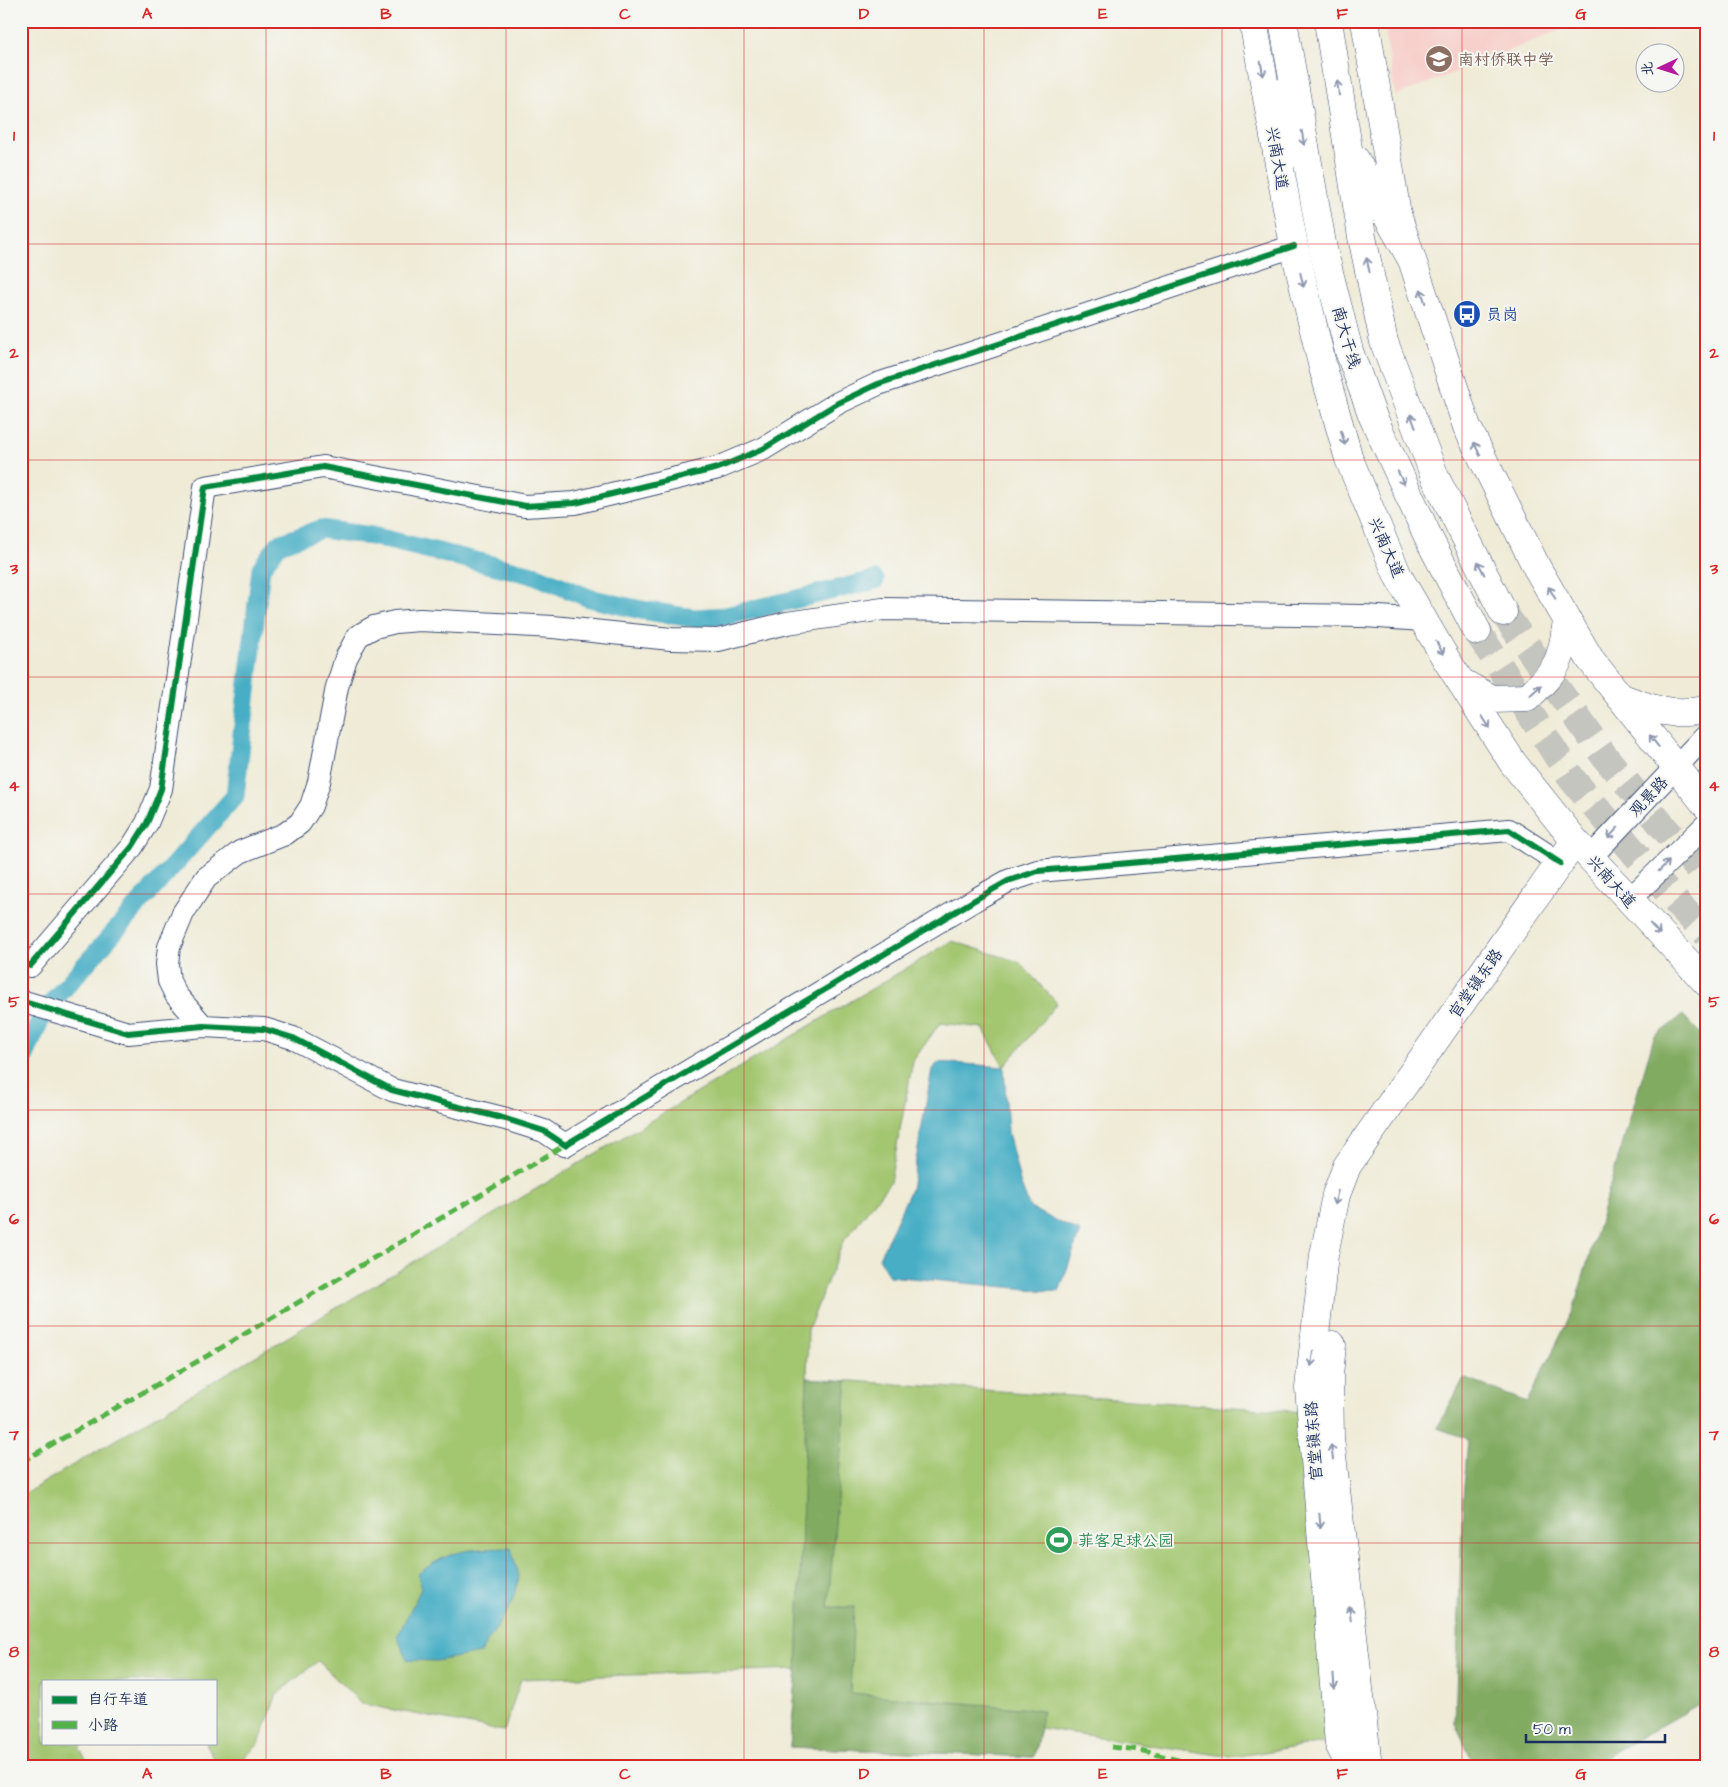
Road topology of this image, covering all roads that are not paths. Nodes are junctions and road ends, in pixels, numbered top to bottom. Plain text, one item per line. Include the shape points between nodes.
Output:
1 (1253, 21) edge
2 (1328, 21) edge
3 (1365, 21) edge
4 (1285, 29) edge
5 (1346, 142) junction
6 (1280, 170) junction
7 (1294, 246) junction
8 (1411, 258) junction
9 (1503, 612) tunnel mouth
10 (1424, 620) junction
11 (1567, 620) junction
12 (1477, 631) tunnel mouth
13 (1460, 681) junction
14 (1620, 697) junction
15 (1707, 710) edge
16 (1707, 734) edge
17 (1675, 767) junction
18 (1707, 806) edge
19 (1707, 824) edge
20 (1582, 849) junction
21 (1560, 863) junction
22 (1629, 900) junction
23 (21, 962) edge
24 (1707, 983) edge
25 (21, 1001) edge
26 (203, 1026) junction
27 (1375, 1125) junction
28 (1350, 1766) edge
29 (1368, 1766) edge

1 -> 6 main road, 兴南大道
5 -> 2 main road
3 - 8 main road via 1397,214
4 - 6 main road
4 -> 12 main road, 南大干线 via 1323,248 1349,351 1373,417 1430,541
5 - 8 main road
9 -> 5 main road via 1435,478 1384,342
6 - 7 main road, 兴南大道
7 -> 10 main road, 兴南大道 via 1349,459 1398,576
7 - 23 street via 878,384 838,403 763,450 718,468 575,503 525,506 323,467 205,486 162,789 132,847 30,966
11 -> 8 main road via 1506,510 1467,427
10 -> 13 main road, 兴南大道
10 - 26 street via 1364,616 883,609 787,623 718,640 420,620 374,627 358,636 346,658 336,687 312,806 300,823 285,834 240,852 206,878 183,913 169,947 169,981 176,995
13 -> 11 main road via 1492,699 1527,698 1551,676 1564,649
11 - 14 main road via 1590,659
13 -> 20 main road, 兴南大道 via 1513,763
14 - 15 main road via 1658,712
17 -> 14 main road
16 - 17 street, 观景路
17 - 18 main road
17 -> 20 street, 观景路
22 -> 19 street
20 - 21 main road, 官堂镇东路
20 - 22 main road, 兴南大道
21 - 26 street via 1509,830 1038,871 1008,881 978,898 565,1145 544,1131 392,1090 293,1038 264,1029
21 - 27 main road, 官堂镇东路
22 -> 24 main road, 兴南大道
25 - 26 street via 128,1033
27 -> 28 main road, 官堂镇东路 via 1347,1166 1336,1195 1324,1255 1309,1388 1339,1744
29 -> 27 main road, 官堂镇东路 via 1330,1438 1329,1375 1344,1249

